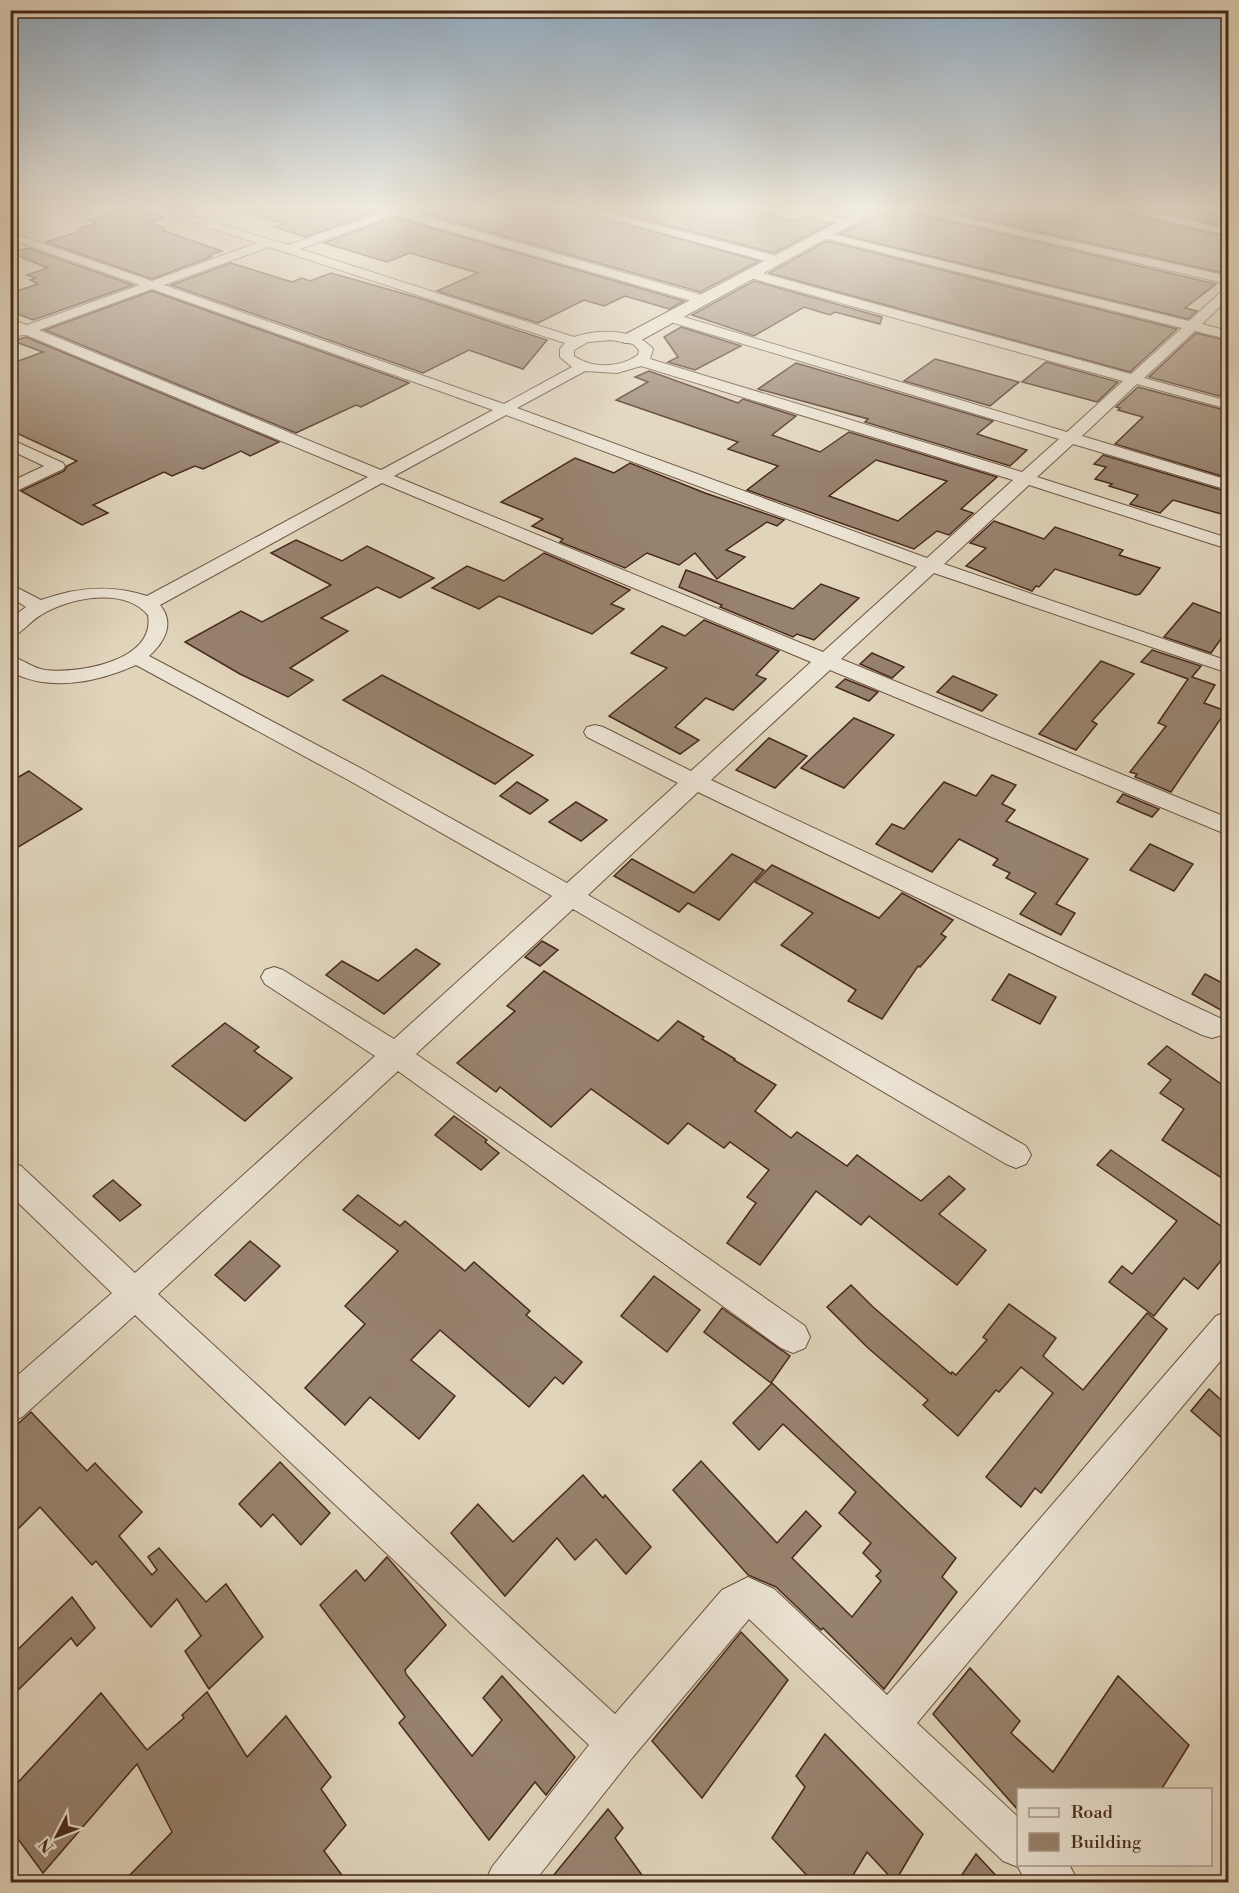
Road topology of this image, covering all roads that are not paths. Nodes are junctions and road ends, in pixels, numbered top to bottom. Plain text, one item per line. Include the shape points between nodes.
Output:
1 (122, 294) edge
2 (178, 294) edge
3 (428, 294) edge
4 (684, 294) edge
5 (714, 294) edge
6 (824, 294) edge
7 (1063, 294) edge
8 (1227, 294) edge
9 (704, 300) junction
10 (669, 317) junction
11 (1193, 326) junction
12 (16, 329) edge
13 (1228, 335) edge
14 (630, 339) junction
15 (575, 342) junction
16 (641, 361) junction
17 (584, 366) junction
18 (1134, 380) junction
19 (1228, 405) edge
20 (505, 409) junction
21 (1071, 438) junction
22 (10, 444) edge
23 (380, 477) junction
24 (1026, 479) junction
25 (1228, 484) edge
26 (10, 489) edge
27 (1228, 544) edge
28 (931, 566) junction
29 (10, 589) edge
30 (148, 603) junction
31 (40, 608) junction
32 (10, 631) edge
33 (135, 657) junction
34 (828, 660) junction
35 (1228, 667) edge
36 (13, 668) edge
37 (595, 732) dead end
38 (695, 782) junction
39 (1228, 827) edge
40 (570, 897) junction
41 (274, 977) dead end
42 (1212, 1028) dead end
43 (396, 1055) junction
44 (1016, 1155) dead end
45 (10, 1175) edge
46 (135, 1294) junction
47 (1228, 1327) edge
48 (793, 1337) dead end
49 (10, 1405) edge
50 (890, 1723) junction
51 (617, 1743) junction
52 (1017, 1845) edge
53 (1040, 1866) edge
54 (507, 1882) edge
55 (1056, 1882) edge

1 - 12 street
2 - 20 street
3 - 15 street
4 - 9 street
5 - 9 street
6 - 18 street
7 - 11 street
8 - 11 street
9 - 10 street
10 - 14 street
10 - 21 street
11 - 13 street
11 - 18 street
12 - 23 street
14 - 15 street via 601,336
14 - 16 street via 646,349
15 - 17 street via 566,353 571,361
16 - 17 street via 611,369
16 - 24 street
17 - 20 street
18 - 19 street
18 - 21 street
20 - 23 street
20 - 28 street
21 - 24 street
21 - 25 street
22 - 26 street via 57,466
23 - 30 street
23 - 34 street
24 - 27 street
24 - 28 street
28 - 34 street
28 - 35 street
29 - 31 street
30 - 31 street via 131,596 100,593 67,598
30 - 33 street via 158,614 159,626 151,643
31 - 32 street
33 - 36 street via 107,670 77,677 49,678
33 - 40 street via 281,733
34 - 38 street
34 - 39 street
37 - 38 street
38 - 40 street
38 - 42 street
40 - 43 street
40 - 44 street
41 - 43 street
43 - 46 street
43 - 48 street
45 - 46 street
46 - 49 street
46 - 51 street
47 - 50 street
50 - 51 street via 748,1596 736,1604
50 - 52 street
51 - 54 street
53 - 55 street

